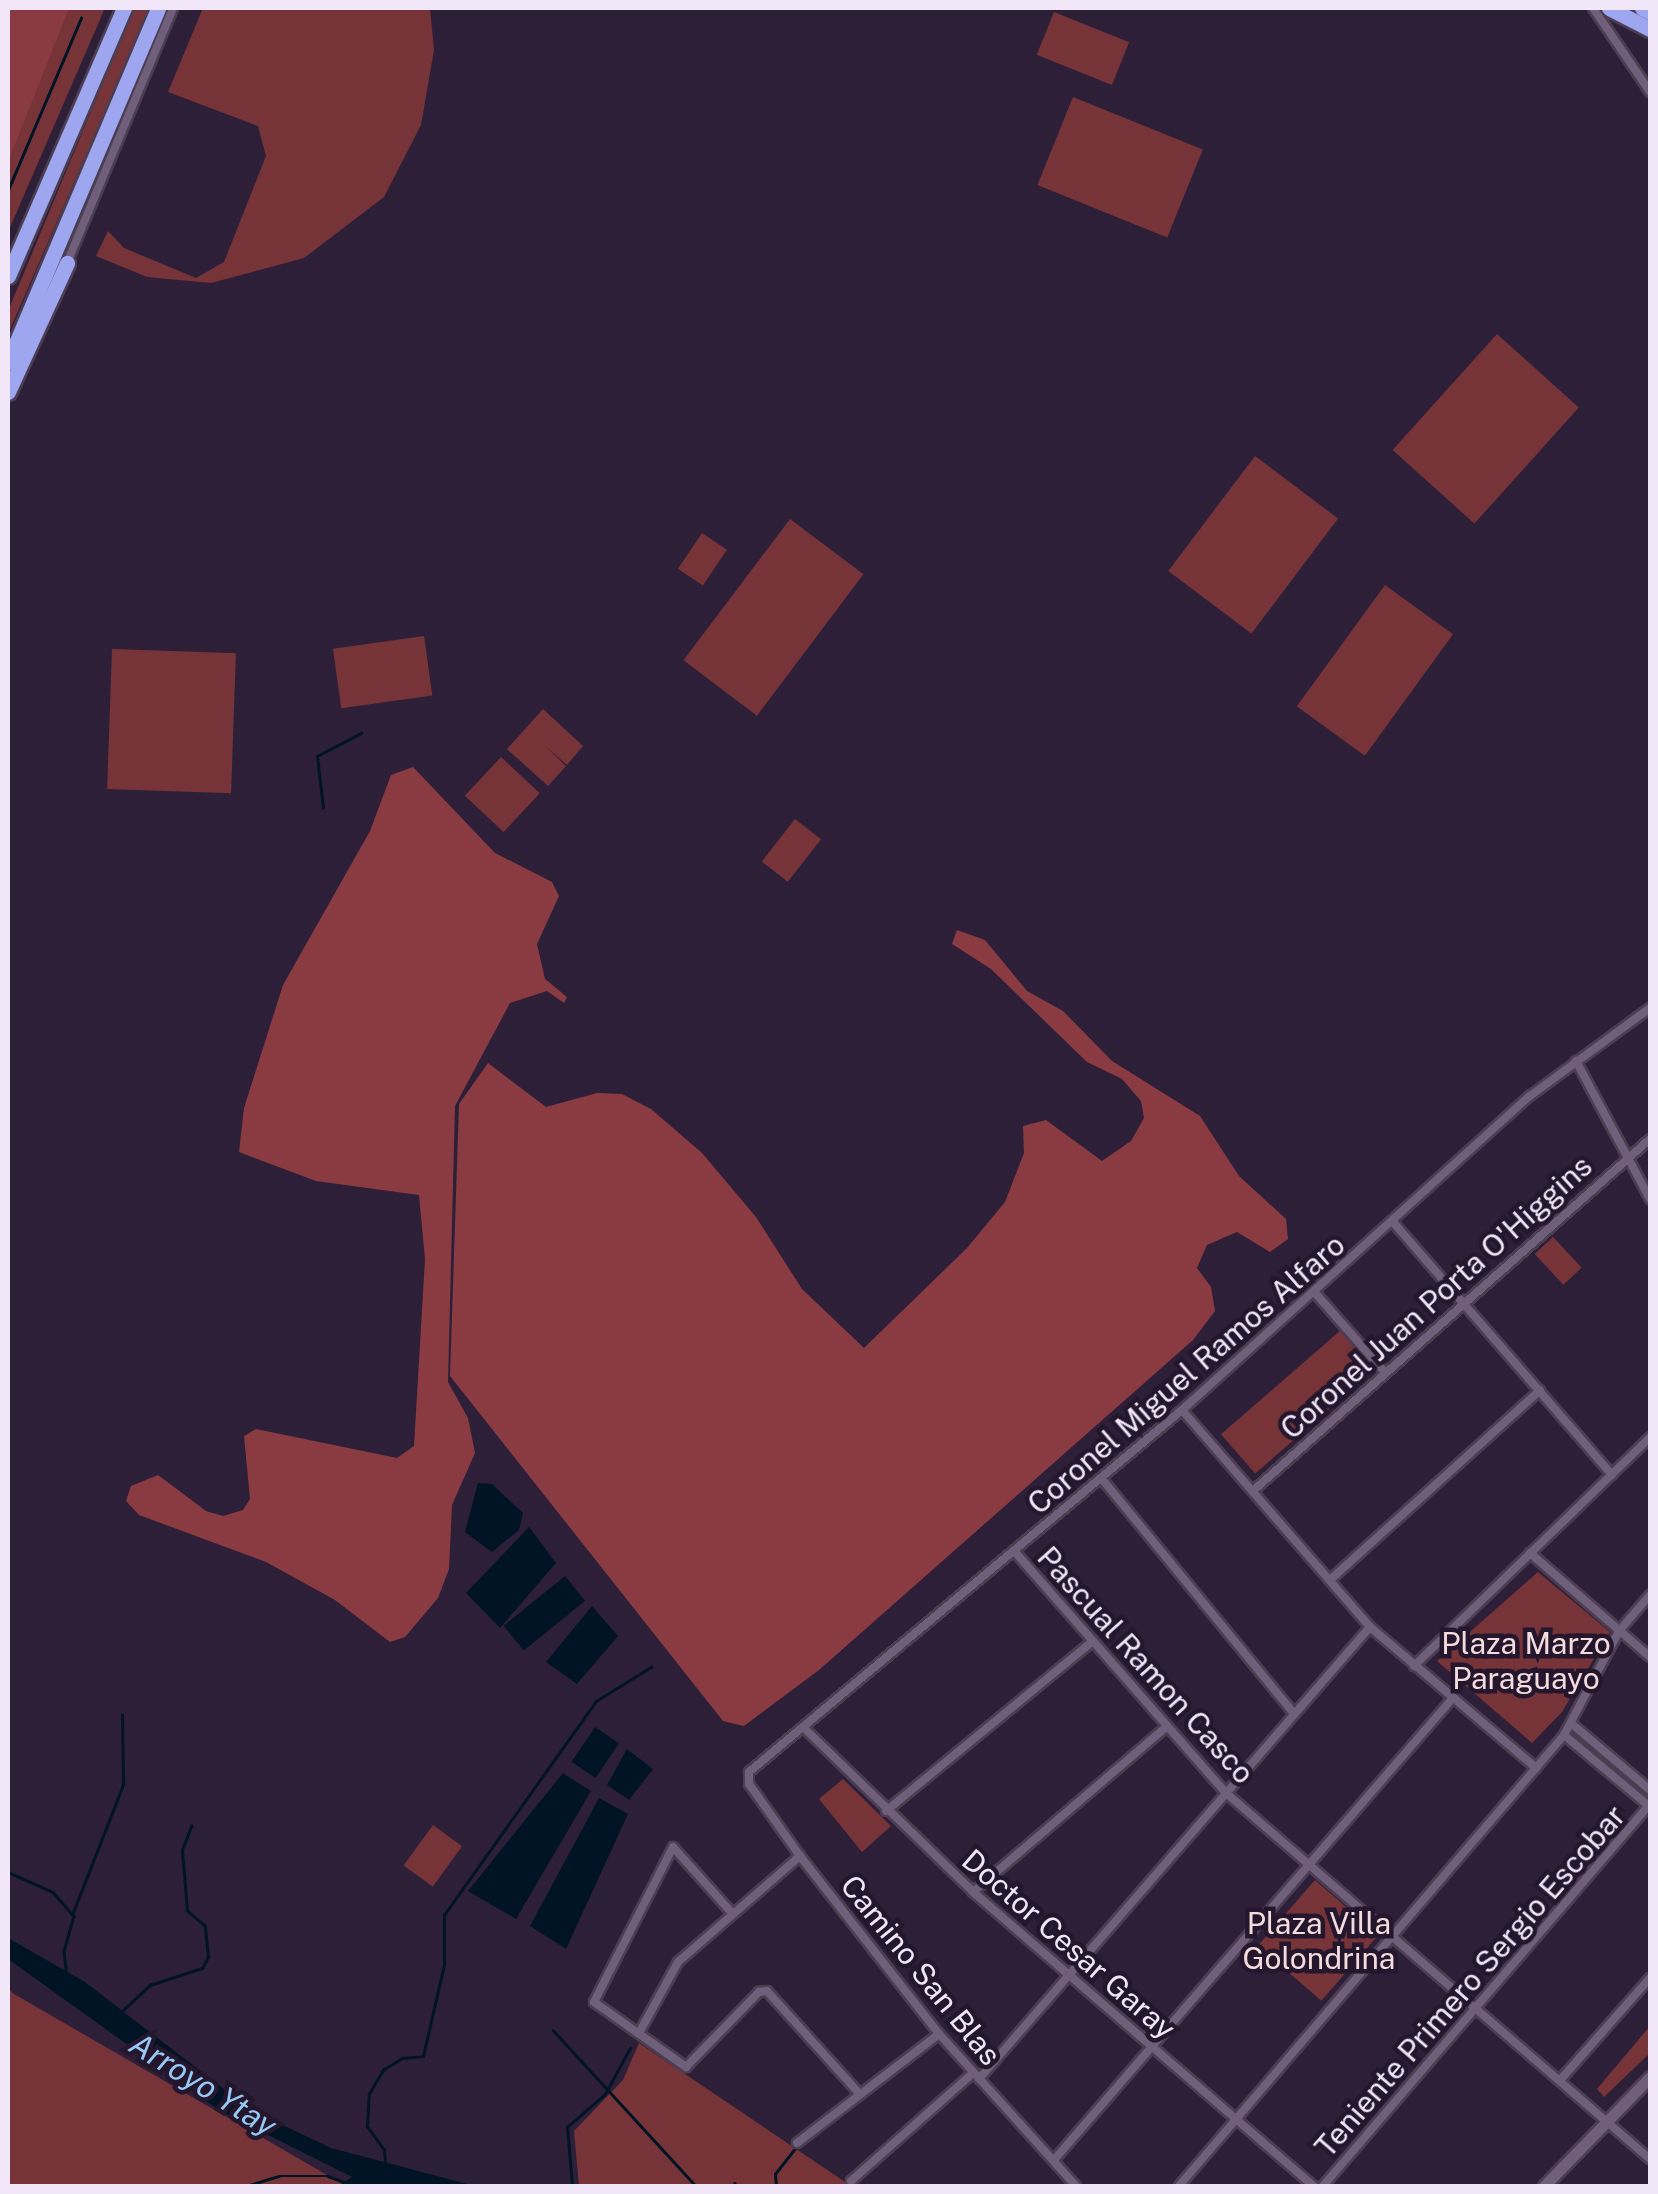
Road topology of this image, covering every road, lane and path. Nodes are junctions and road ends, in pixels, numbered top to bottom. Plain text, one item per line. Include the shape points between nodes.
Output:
1 (124, 8) edge
2 (158, 8) edge
3 (173, 8) edge
4 (1593, 8) edge
5 (1609, 8) edge
6 (1642, 8) edge
7 (1650, 12) edge
8 (1650, 29) edge
9 (1650, 92) edge
10 (67, 263) joint
11 (8, 276) edge
12 (8, 362) edge
13 (8, 392) edge
14 (1650, 1008) edge
15 (1576, 1061) junction
16 (1650, 1139) edge
17 (1628, 1155) junction
18 (1650, 1200) edge
19 (1392, 1222) junction
20 (1316, 1294) junction
21 (1464, 1300) junction
22 (1384, 1370) junction
23 (1540, 1390) junction
24 (1182, 1410) junction
25 (1650, 1437) edge
26 (1612, 1475) junction
27 (1102, 1479) junction
28 (1254, 1490) junction
29 (1015, 1552) junction
30 (1530, 1553) junction
31 (1330, 1580) junction
32 (1650, 1595) edge
33 (1370, 1627) junction
34 (1619, 1630) junction
35 (1092, 1641) junction
36 (1650, 1656) edge
37 (1414, 1666) junction
38 (1452, 1700) junction
39 (1294, 1712) junction
40 (1572, 1724) junction
41 (802, 1727) junction
42 (1166, 1727) junction
43 (1564, 1736) junction
44 (1536, 1768) junction
45 (750, 1772) joint
46 (1650, 1790) edge
47 (1226, 1793) junction
48 (1650, 1806) edge
49 (886, 1811) junction
50 (800, 1856) junction
51 (1311, 1863) junction
52 (973, 1892) junction
53 (731, 1912) junction
54 (1392, 1937) junction
55 (1069, 1976) junction
56 (1650, 1978) edge
57 (1478, 2006) junction
58 (639, 2033) junction
59 (939, 2034) junction
60 (1154, 2048) junction
61 (976, 2076) junction
62 (1650, 2077) edge
63 (1562, 2078) junction
64 (858, 2092) junction
65 (1608, 2119) junction
66 (1239, 2120) junction
67 (797, 2143) dead end
68 (1054, 2160) junction
69 (1650, 2160) edge
70 (851, 2180) dead end
71 (1076, 2186) edge
72 (1179, 2186) edge
73 (1314, 2186) edge
74 (1323, 2186) edge
75 (1544, 2186) edge

1 - 11 highway
2 - 12 highway
3 - 10 street
4 - 9 street
5 - 8 highway
6 - 7 highway
10 - 13 highway
14 - 15 street, Coronel Miguel Ramos Alfaro
15 - 17 street
15 - 19 street, Coronel Miguel Ramos Alfaro
16 - 17 street, Coronel Juan Porta O'Higgins
17 - 18 street
17 - 21 street, Coronel Juan Porta O'Higgins
19 - 20 street, Coronel Miguel Ramos Alfaro
19 - 21 street
20 - 22 street
20 - 24 street, Coronel Miguel Ramos Alfaro
21 - 22 street, Coronel Juan Porta O'Higgins
21 - 23 street
22 - 28 street, Coronel Juan Porta O'Higgins
23 - 26 street
23 - 31 street
24 - 27 street, Coronel Miguel Ramos Alfaro
24 - 28 street
25 - 26 street
26 - 30 street
27 - 29 street, Coronel Miguel Ramos Alfaro
27 - 39 street
28 - 31 street
29 - 35 street, Pascual Ramon Casco
29 - 41 street, Coronel Miguel Ramos Alfaro
30 - 34 street
30 - 37 street
31 - 33 street
32 - 34 street
33 - 37 street
33 - 39 street
34 - 36 street
34 - 40 street
35 - 42 street, Pascual Ramon Casco
35 - 49 street
37 - 38 street
38 - 44 street
38 - 51 street
39 - 47 street
40 - 43 street
40 - 46 street
41 - 45 street, Coronel Miguel Ramos Alfaro
41 - 49 street, Doctor Cesar Garay
42 - 47 street, Pascual Ramon Casco
42 - 52 street
43 - 44 street
43 - 48 street
44 - 54 street
45 - 50 street, Camino San Blas via 749,1784
47 - 51 street, Pascual Ramon Casco
47 - 55 street
48 - 57 street, Teniente Primero Sergio Escobar
49 - 52 street, Doctor Cesar Garay
50 - 53 street
50 - 59 street, Camino San Blas
51 - 54 street, Pascual Ramon Casco
51 - 60 street
52 - 55 street, Doctor Cesar Garay
53 - 58 street via 678,1962
53 - 58 street via 671,1849 594,2002
54 - 57 street, Pascual Ramon Casco
54 - 66 street
55 - 60 street, Doctor Cesar Garay
55 - 61 street
56 - 63 street
57 - 63 street, Pascual Ramon Casco
57 - 74 street, Teniente Primero Sergio Escobar
58 - 64 street via 686,2067 759,1992 768,1991
59 - 61 street, Camino San Blas
59 - 64 street
60 - 66 street, Doctor Cesar Garay
60 - 68 street
61 - 68 street, Camino San Blas
61 - 70 street
62 - 65 street
63 - 65 street, Pascual Ramon Casco
64 - 67 street
65 - 69 street, Pascual Ramon Casco
65 - 75 street
66 - 72 street
66 - 73 street, Doctor Cesar Garay
68 - 71 street, Camino San Blas

